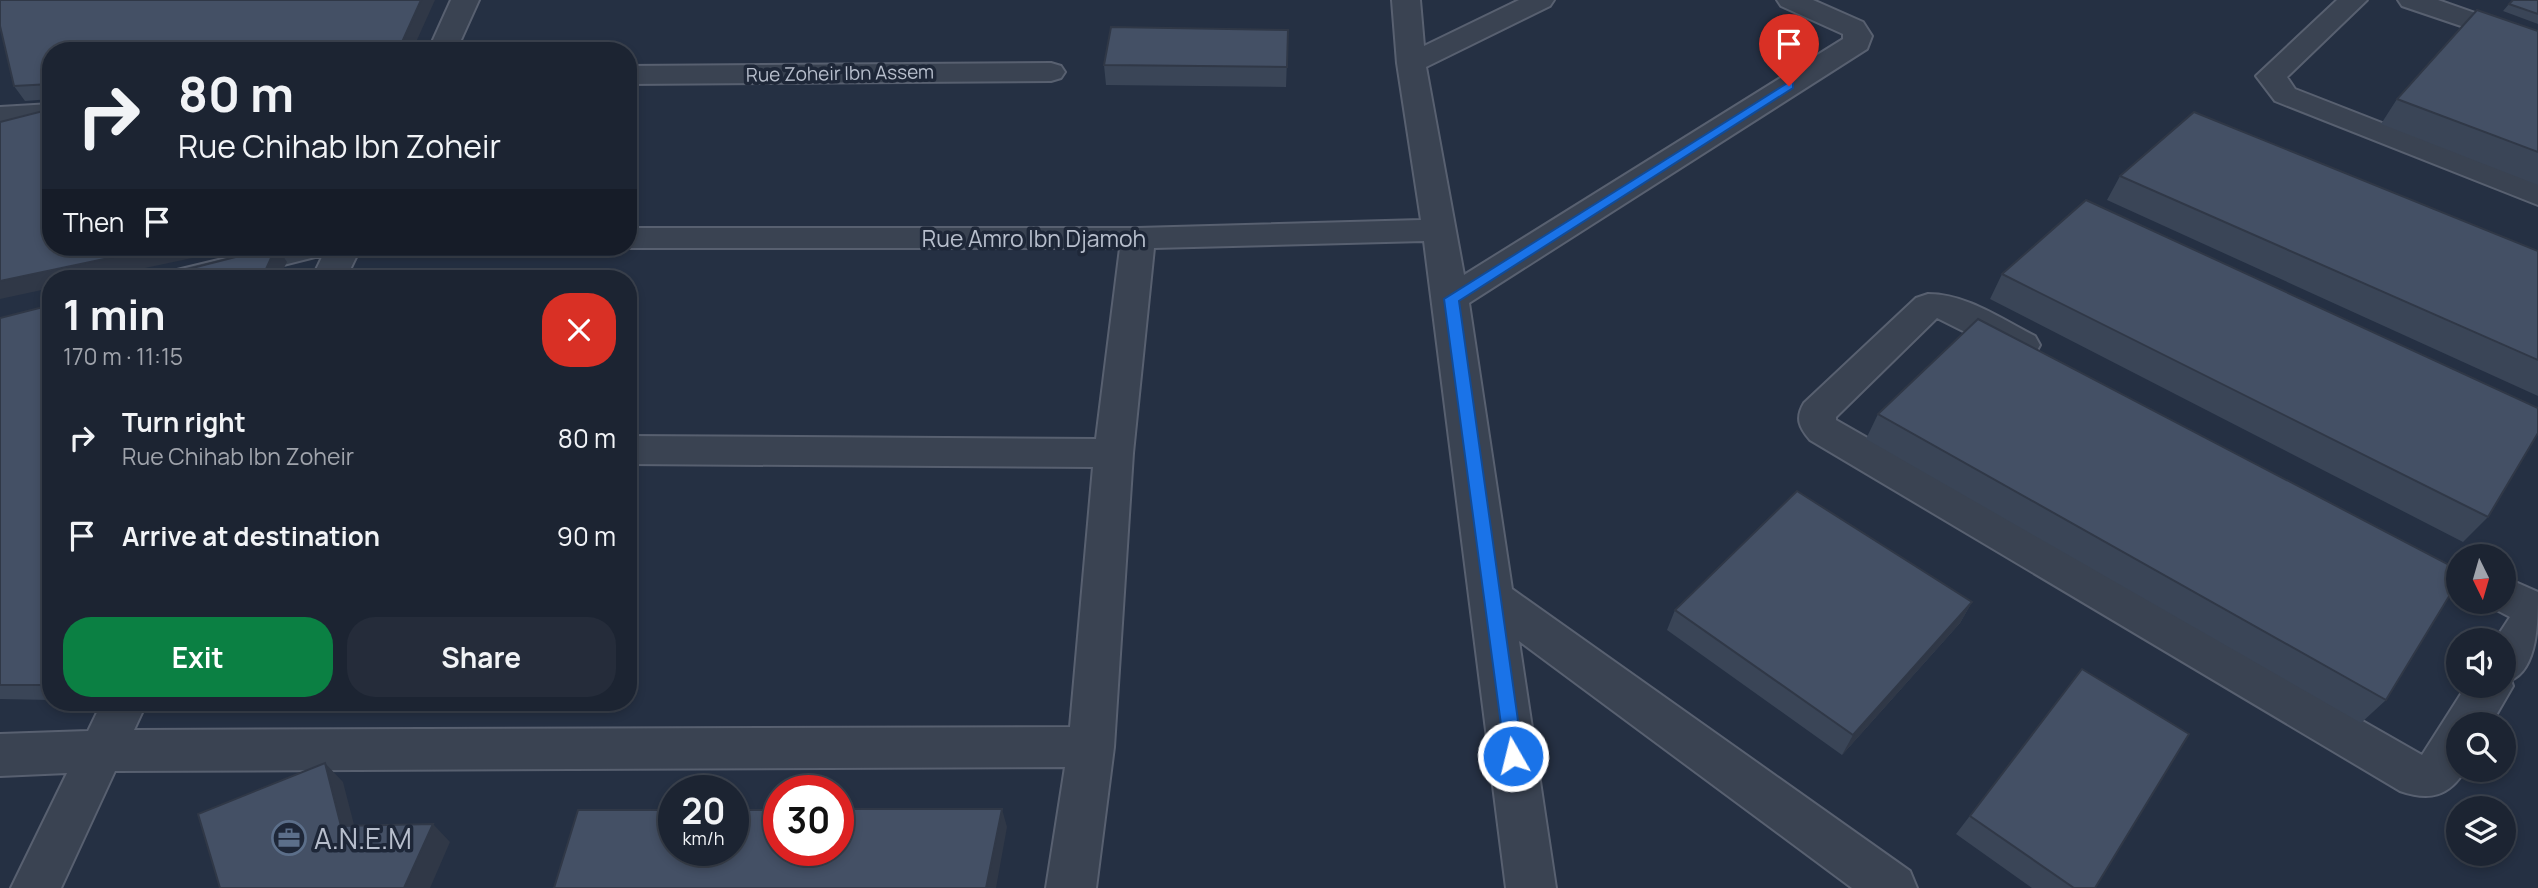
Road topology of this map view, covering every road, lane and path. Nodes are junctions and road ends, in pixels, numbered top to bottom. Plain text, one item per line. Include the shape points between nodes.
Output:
1 (465, 0) edge
2 (1406, 0) edge
3 (1540, 0) edge
4 (1791, 0) edge
5 (2353, 0) edge
6 (2412, 0) edge
7 (446, 42) edge
8 (2538, 44) edge
9 (1411, 63) junction
10 (1051, 72) dead end
11 (637, 75) edge
12 (42, 114) edge
13 (0, 116) edge
14 (2538, 195) edge
15 (1440, 230) junction
16 (637, 238) edge
17 (1138, 238) junction
18 (278, 256) edge
19 (221, 270) edge
20 (1451, 299) junction
21 (2052, 360) edge
22 (637, 450) edge
23 (1114, 453) junction
24 (1492, 598) junction
25 (2526, 605) edge
26 (2516, 632) edge
27 (121, 711) edge
28 (1091, 747) junction
29 (101, 751) junction
30 (0, 755) edge
31 (2446, 758) edge
32 (36, 888) edge
33 (1071, 888) edge
34 (1531, 888) edge
35 (1892, 888) edge

1 - 7 street
2 - 9 street
3 - 9 street
4 - 20 street via 1853,28 1857,43
5 - 14 street via 2271,76 2285,95
6 - 8 street
9 - 15 street
10 - 11 street, Rue Zoheir Ibn Assem
12 - 13 street
15 - 17 street, Rue Amro Ibn Djamoh
15 - 20 street
16 - 17 street, Rue Amro Ibn Djamoh
17 - 23 street
18 - 19 street
20 - 24 street
21 - 31 street via 1953,309 1928,306 1817,412 1817,423 2417,776 2431,778
22 - 23 street
23 - 28 street
24 - 34 street
24 - 35 street
25 - 26 street
27 - 29 street
28 - 29 street
28 - 33 street
29 - 30 street
29 - 32 street

